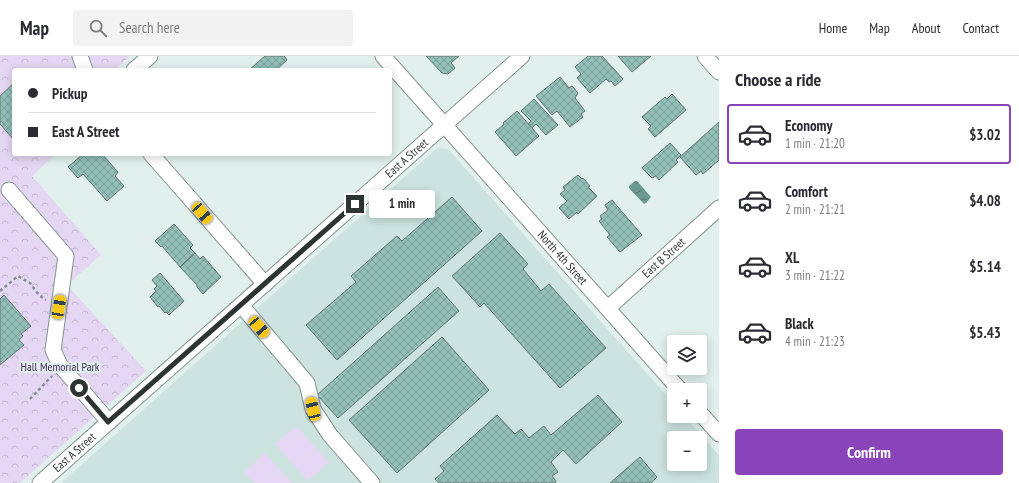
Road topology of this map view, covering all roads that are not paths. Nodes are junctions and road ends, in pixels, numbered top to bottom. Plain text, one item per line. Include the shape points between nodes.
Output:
1 (80, 56) edge
2 (150, 56) edge
3 (383, 56) edge
4 (522, 56) edge
5 (705, 56) edge
6 (84, 68) edge
7 (136, 68) edge
8 (719, 72) edge
9 (445, 124) junction
10 (153, 156) edge
11 (9, 190) dead end
12 (719, 208) edge
13 (265, 284) junction
14 (241, 305) junction
15 (608, 308) junction
16 (674, 383) edge
17 (707, 421) edge
18 (108, 422) junction
19 (719, 434) edge
20 (40, 483) edge
21 (372, 483) edge

1 - 6 street
2 - 7 street
3 - 9 street, North 4th Street
4 - 9 street, East A Street
5 - 8 street
9 - 13 street, East A Street
9 - 15 street, North 4th Street
10 - 13 street
11 - 18 street via 66,256 53,350 60,365
12 - 15 street, East B Street
13 - 14 street, East A Street
14 - 18 street, East A Street
14 - 21 street via 308,384 313,409 330,436
15 - 16 street, North 4th Street
17 - 19 street
18 - 20 street, East A Street

